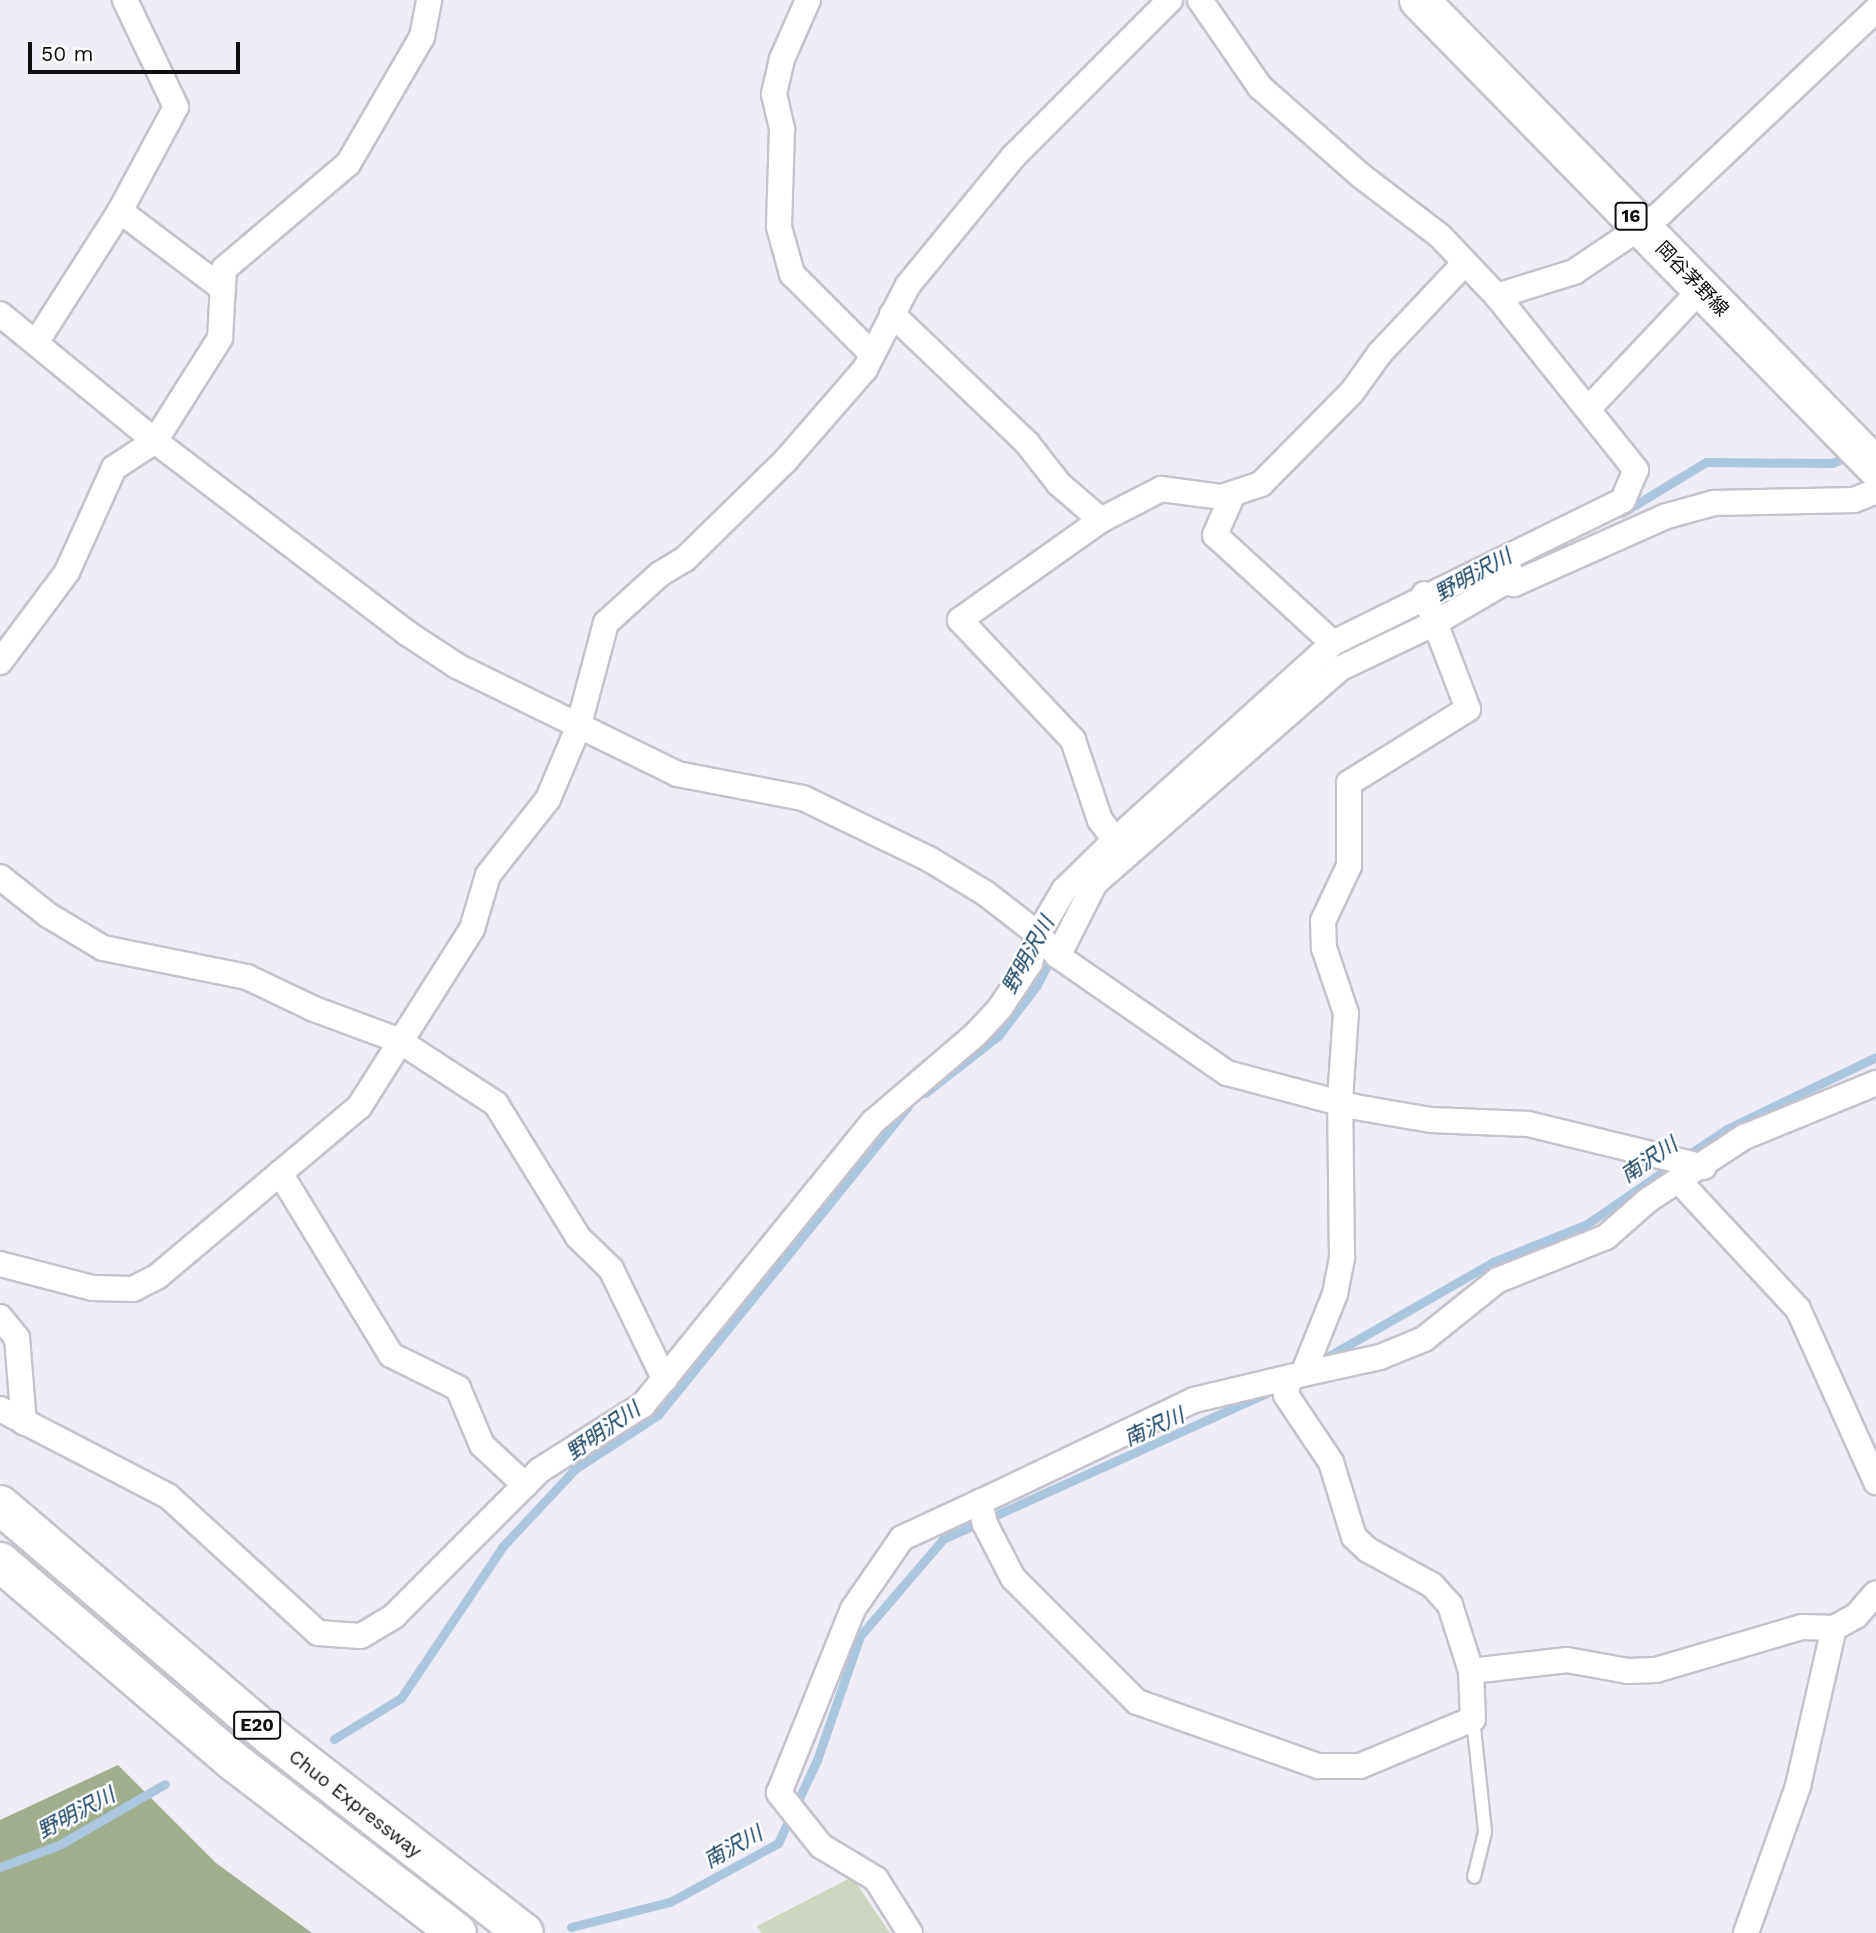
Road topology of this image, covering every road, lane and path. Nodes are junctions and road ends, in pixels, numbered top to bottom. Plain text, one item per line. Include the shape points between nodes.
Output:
1 (125, 0) edge
2 (429, 0) edge
3 (808, 0) edge
4 (1170, 0) edge
5 (1200, 0) edge
6 (1419, 0) edge
7 (1876, 10) edge
8 (120, 211) junction
9 (1639, 224) junction
10 (1463, 265) junction
11 (223, 289) junction
12 (1701, 289) junction
13 (1497, 296) junction
14 (0, 314) edge
15 (892, 314) junction
16 (37, 341) junction
17 (871, 352) junction
18 (1589, 408) junction
19 (155, 441) junction
20 (1875, 474) edge
21 (1233, 494) junction
22 (1101, 520) junction
23 (1508, 566) junction
24 (1424, 594) junction
25 (1435, 623) junction
26 (1333, 643) junction
27 (0, 662) edge
28 (578, 728) junction
29 (1115, 840) junction
30 (0, 877) edge
31 (1038, 934) junction
32 (1058, 956) junction
33 (398, 1040) junction
34 (1876, 1083) edge
35 (1340, 1100) junction
36 (1704, 1167) junction
37 (280, 1173) junction
38 (1679, 1181) junction
39 (0, 1264) edge
40 (0, 1317) edge
41 (1296, 1376) junction
42 (665, 1380) junction
43 (0, 1409) edge
44 (24, 1423) junction
45 (1876, 1482) edge
46 (525, 1485) junction
47 (980, 1502) junction
48 (0, 1505) edge
49 (0, 1562) edge
50 (1876, 1593) edge
51 (1834, 1628) junction
52 (1471, 1671) junction
53 (1473, 1719) junction
54 (1474, 1877) dead end
55 (457, 1933) edge
56 (524, 1933) edge
57 (910, 1933) edge
58 (1746, 1933) edge

1 - 8 street via 176,107
2 - 11 street via 422,37 348,164 224,269
3 - 17 street via 782,59 774,94 782,130 779,227 792,274
4 - 15 street via 1013,158 908,285
5 - 10 street via 1260,87 1360,175 1440,236
6 - 9 main road, 岡谷茅野線 / 16
7 - 9 street via 1660,214
8 - 11 street
8 - 16 street
9 - 12 main road, 岡谷茅野線 / 16
9 - 13 street via 1574,272
10 - 13 street
10 - 21 street via 1380,354 1352,392 1261,484
11 - 19 street via 220,338
12 - 18 street
12 - 20 main road, 岡谷茅野線 / 16 via 1843,433
13 - 18 street
14 - 16 street
15 - 17 street
15 - 22 street via 1027,443 1059,484
16 - 19 street
17 - 28 street via 865,369 734,515 607,623
18 - 23 street via 1636,470 1623,500
19 - 27 street via 114,468 67,572
19 - 28 street via 407,633 457,666
20 - 23 street via 1854,500 1714,503 1667,516 1514,584
21 - 22 street via 1222,497 1161,489
21 - 26 street via 1215,535
22 - 29 street via 960,620 1073,740 1100,820
23 - 24 street
23 - 25 street
24 - 25 street
24 - 26 street
25 - 32 street via 1341,668 1095,883
25 - 35 street via 1468,709 1349,783 1349,866 1323,921 1324,948 1346,1013
26 - 29 street
28 - 31 street via 677,774 803,798 929,859 985,893
28 - 33 street via 548,799 488,875 472,929
29 - 31 street via 1064,890
30 - 33 street via 48,915 103,948 247,977 314,1009
31 - 32 street
31 - 42 street via 1030,962 1000,1008 873,1122
32 - 35 street via 1227,1073
33 - 37 street via 359,1107
33 - 42 street via 496,1104 578,1237 611,1269
34 - 36 street via 1744,1138
35 - 36 street via 1431,1120 1528,1124
35 - 41 street via 1342,1256 1335,1294
36 - 38 street
37 - 39 street via 158,1276 133,1289 93,1288
37 - 46 street via 391,1356 458,1388 481,1445
38 - 41 street via 1648,1200 1606,1237 1498,1280 1424,1339 1380,1357
38 - 45 street via 1798,1309
40 - 44 street via 17,1338
41 - 47 street via 1194,1400
41 - 52 street via 1286,1395 1331,1462 1354,1537 1368,1550 1432,1585 1450,1605
42 - 46 street via 643,1405 540,1470
43 - 44 street
44 - 46 street via 168,1496 318,1633 361,1636 394,1616
47 - 53 street via 985,1524 1013,1578 1137,1702 1318,1766 1360,1766
47 - 57 street via 902,1538 881,1568 853,1609 779,1793 821,1846 876,1879
48 - 56 main road, Chuo Expressway / E20 via 274,1739
49 - 55 main road, E20 via 233,1761
50 - 51 street via 1856,1616
51 - 52 street via 1802,1626 1656,1670 1628,1671 1567,1660
51 - 58 street via 1798,1786
52 - 53 street
53 - 54 lane via 1485,1832

